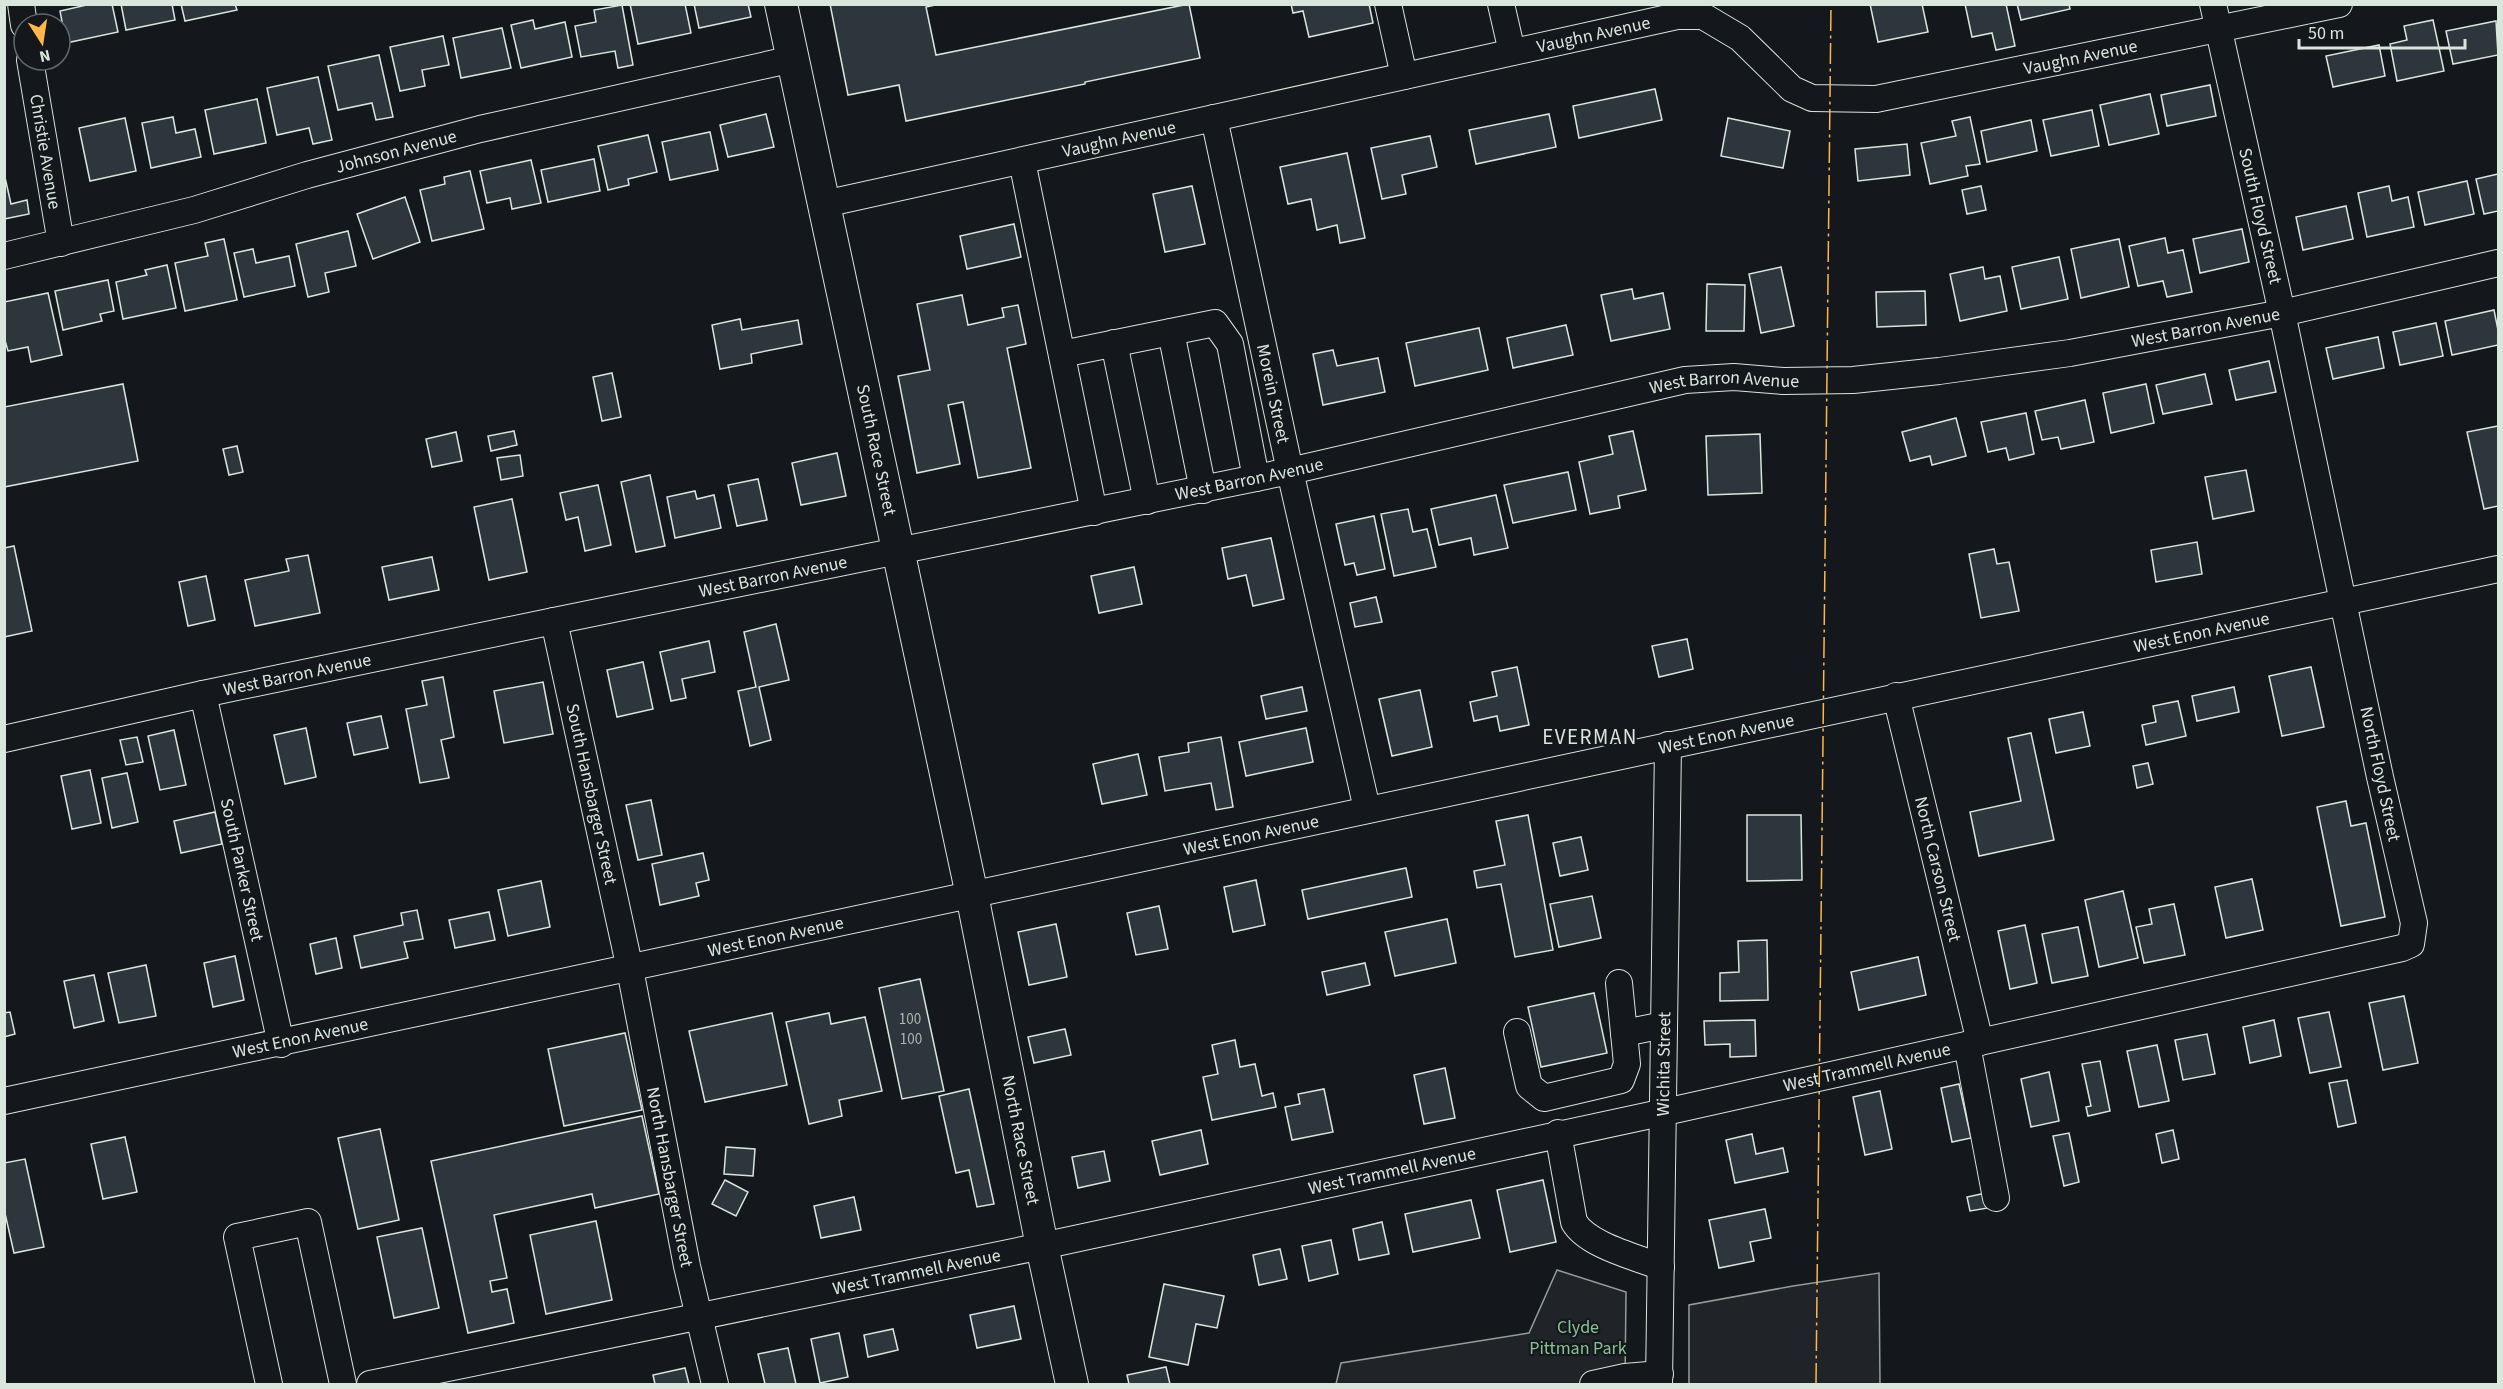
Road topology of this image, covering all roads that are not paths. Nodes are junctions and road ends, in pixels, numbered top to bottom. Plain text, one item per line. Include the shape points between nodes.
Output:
1 (781, 4) edge
2 (1388, 4) edge
3 (1501, 4) edge
4 (2213, 4) edge
5 (2339, 4) edge
6 (2218, 30) junction
7 (1512, 52) junction
8 (793, 58) junction
9 (32, 72) edge
10 (1404, 76) junction
11 (1214, 118) junction
12 (1022, 161) junction
13 (824, 204) junction
14 (62, 243) junction
15 (4, 256) edge
16 (2499, 263) edge
17 (2282, 313) junction
18 (1171, 332) junction
19 (1114, 343) junction
20 (1062, 354) junction
21 (1290, 471) junction
22 (1256, 478) junction
23 (1203, 490) junction
24 (1147, 501) junction
25 (1094, 512) junction
26 (899, 552) junction
27 (2499, 569) edge
28 (2344, 603) junction
29 (554, 621) junction
30 (203, 694) junction
31 (1896, 696) junction
32 (4, 739) edge
33 (1668, 745) junction
34 (1367, 809) junction
35 (972, 895) junction
36 (2411, 944) joint
37 (630, 969) junction
38 (1619, 983) dead end
39 (1664, 1025) junction
40 (1517, 1032) dead end
41 (1624, 1033) junction
42 (1973, 1043) junction
43 (281, 1044) junction
44 (1588, 1088) junction
45 (4, 1101) edge
46 (1665, 1112) junction
47 (1597, 1125) junction
48 (1558, 1133) junction
49 (1996, 1198) dead end
50 (1042, 1246) junction
51 (1661, 1267) junction
52 (699, 1316) junction
53 (1660, 1379) edge
54 (269, 1384) edge
55 (343, 1384) edge
56 (370, 1384) edge
57 (715, 1384) edge
58 (1072, 1384) edge
59 (1593, 1384) edge

1 - 8 main road, South Race Street
2 - 10 street
3 - 7 street
4 - 6 street, South Floyd Street
5 - 6 street, Vaughn Avenue
6 - 7 street, Vaughn Avenue via 1876,99 1812,98 1792,88 1740,38 1703,16 1677,16
6 - 17 street, South Floyd Street
7 - 10 street, Vaughn Avenue
8 - 13 main road, South Race Street
8 - 14 street, Johnson Avenue via 480,129
9 - 14 street, Christie Avenue
10 - 11 street, Vaughn Avenue
11 - 12 street, Vaughn Avenue
11 - 21 street, Morein Street
12 - 13 street, Vaughn Avenue
12 - 20 street
13 - 26 main road, South Race Street
14 - 15 street, Johnson Avenue
16 - 17 street, West Barron Avenue
17 - 21 street, West Barron Avenue via 2070,353 1939,371 1853,380 1685,380
17 - 28 street, South Floyd Street
18 - 19 street
18 - 22 street via 1215,323 1230,344
18 - 23 street
19 - 20 street
19 - 24 street
20 - 25 street
21 - 22 street, West Barron Avenue
21 - 34 street, Morein Street
22 - 23 street, West Barron Avenue
23 - 24 street, West Barron Avenue
24 - 25 street, West Barron Avenue
25 - 26 street, West Barron Avenue
26 - 29 street, West Barron Avenue
26 - 35 main road, South Race Street
27 - 28 street, West Enon Avenue
28 - 31 street, West Enon Avenue
28 - 36 street, North Floyd Street via 2414,923
29 - 30 street, West Barron Avenue
29 - 37 street, South Hansbarger Street
30 - 32 street, West Barron Avenue
30 - 43 street, South Parker Street
31 - 33 street, West Enon Avenue
31 - 42 street, North Carson Street
33 - 34 street, West Enon Avenue
33 - 39 street, Wichita Street
34 - 35 street, West Enon Avenue
35 - 37 street, West Enon Avenue
35 - 50 main road, North Race Street
36 - 42 street, West Trammell Avenue
37 - 43 street, West Enon Avenue
37 - 52 street, North Hansbarger Street
38 - 41 street
39 - 41 street
39 - 46 street, Wichita Street
40 - 44 street via 1529,1086 1536,1092 1544,1098
41 - 44 street via 1627,1064 1620,1080
42 - 46 street, West Trammell Avenue
42 - 49 street, North Carson Street
43 - 45 street, West Enon Avenue
44 - 47 street
46 - 47 street, West Trammell Avenue
46 - 51 street, Wichita Street
47 - 48 street, West Trammell Avenue
48 - 50 street, West Trammell Avenue
48 - 51 street via 1578,1229
50 - 52 street, West Trammell Avenue
50 - 58 main road, North Race Street
51 - 53 street, Wichita Street
52 - 56 street, West Trammell Avenue
52 - 57 street, North Hansbarger Street
53 - 59 street via 1625,1377
54 - 55 street via 237,1237 308,1222

